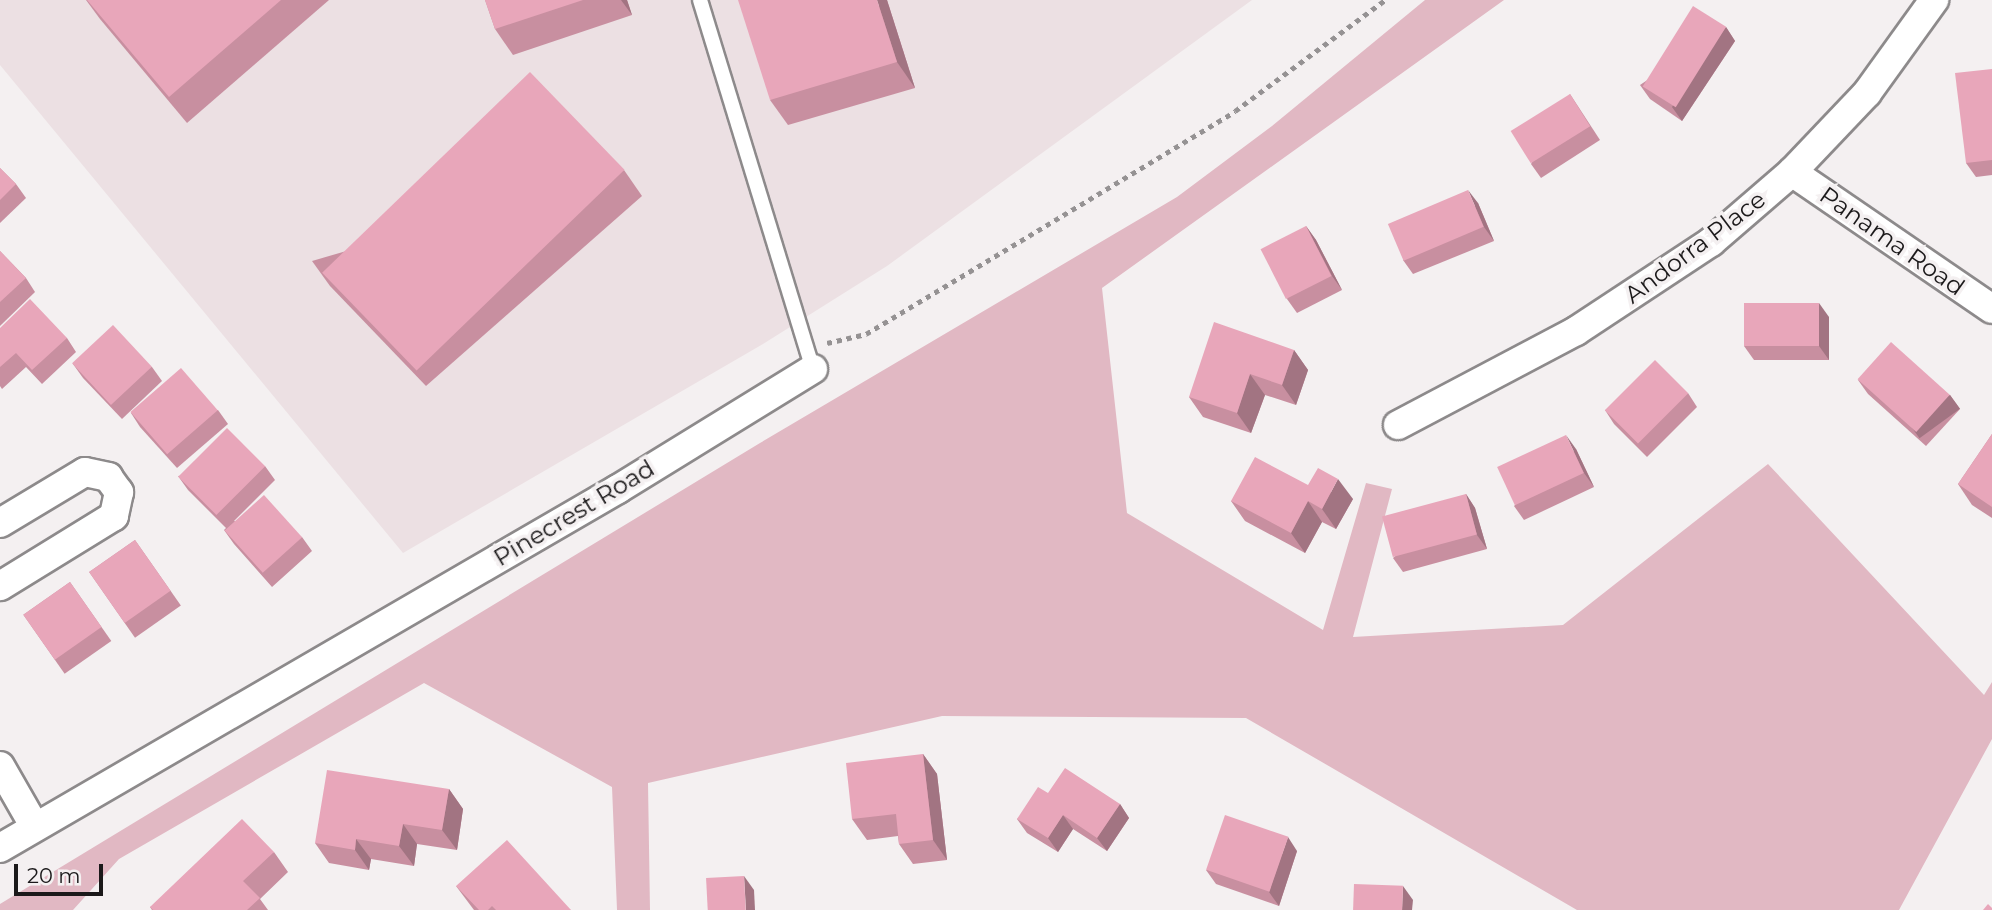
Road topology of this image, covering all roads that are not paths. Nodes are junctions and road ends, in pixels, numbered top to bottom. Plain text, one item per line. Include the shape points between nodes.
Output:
1 (700, 0) edge
2 (1934, 0) edge
3 (1792, 172) junction
4 (1992, 309) edge
5 (809, 359) joint
6 (1398, 425) dead end
7 (0, 523) edge
8 (0, 586) edge
9 (0, 766) edge
10 (35, 827) junction
11 (0, 848) edge

1 - 5 lane
2 - 3 street, Andorra Place via 1867,93
3 - 4 street, Panama Road
3 - 6 street, Andorra Place via 1711,242 1658,279 1576,331
5 - 10 street, Pinecrest Road via 618,489
7 - 8 street via 85,472 108,477 119,492 114,516
9 - 10 street
10 - 11 street, Pinecrest Road

